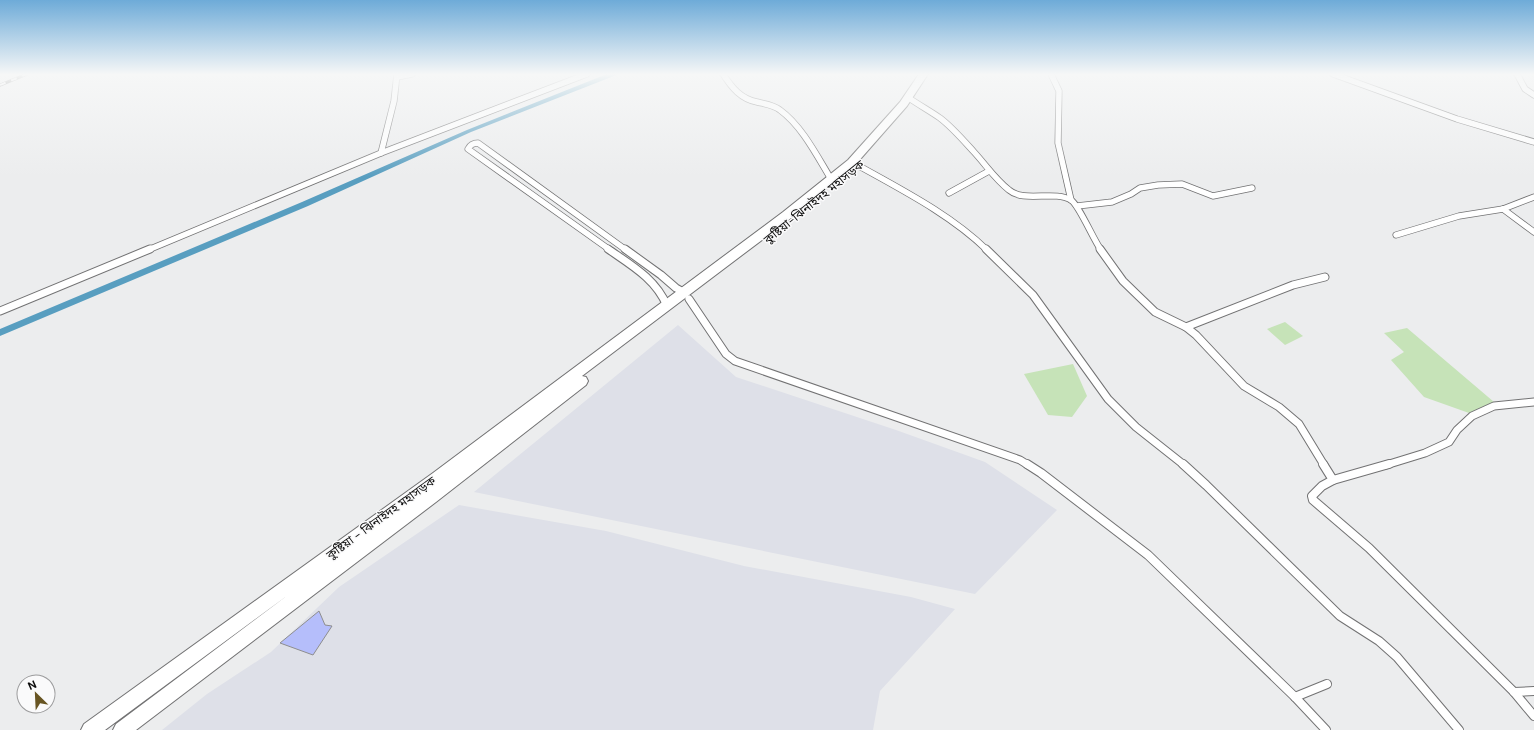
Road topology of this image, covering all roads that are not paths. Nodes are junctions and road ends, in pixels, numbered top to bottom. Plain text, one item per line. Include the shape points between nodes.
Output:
1 (392, 108) edge
2 (498, 108) edge
3 (778, 108) edge
4 (906, 108) edge
5 (923, 108) edge
6 (1058, 108) edge
7 (1427, 108) edge
8 (1534, 142) edge
9 (381, 153) junction
10 (856, 164) junction
11 (989, 171) junction
12 (832, 180) junction
13 (1252, 188) dead end
14 (949, 193) dead end
15 (1534, 197) edge
16 (1071, 200) junction
17 (1077, 206) junction
18 (1503, 209) junction
19 (1534, 232) edge
20 (1396, 235) dead end
21 (1325, 277) dead end
22 (679, 301) junction
23 (0, 310) edge
24 (1186, 327) junction
25 (1534, 402) edge
26 (1333, 480) junction
27 (1327, 684) dead end
28 (1534, 691) edge
29 (1514, 692) junction
30 (1295, 697) junction
31 (1534, 716) edge
32 (90, 730) edge
33 (122, 730) edge
34 (1326, 730) edge
35 (1459, 730) edge

1 - 9 street
2 - 9 street
3 - 12 street via 790,120
4 - 10 highway, কুষ্টিয়া-ঝিনাইদহ মহাসড়ক
5 - 11 street via 941,119
6 - 16 street via 1058,144
7 - 8 street
9 - 23 street
10 - 12 highway, কুষ্টিয়া-ঝিনাইদহ মহাসড়ক
10 - 22 highway, কুষ্টিয়া-ঝিনাইদহ মহাসড়ক via 796,218
10 - 35 street via 968,232 1033,295 1108,399 1206,485 1340,616 1379,641 1397,657
11 - 14 street
11 - 16 street via 1011,192
12 - 22 highway, কুষ্টিয়া-ঝিনাইদহ মহাসড়ক
13 - 17 street via 1213,196 1182,184 1158,185 1140,188 1112,202
15 - 18 street
16 - 17 street
17 - 24 street via 1093,239 1123,281 1155,312
18 - 19 street
18 - 20 street via 1459,216
21 - 24 street via 1293,285
22 - 22 street via 662,294 645,275 468,149 469,147 478,143 661,275 676,288
22 - 30 street via 735,362 1020,460 1041,473 1148,555
22 - 32 highway, কুষ্টিয়া - ঝিনাইদহ মহাসড়ক
22 - 33 highway, কুষ্টিয়া - ঝিনাইদহ মহাসড়ক via 431,497
24 - 26 street via 1244,386 1279,407 1299,424
25 - 26 street via 1494,406 1472,416 1449,442 1425,453
26 - 29 street via 1312,496 1313,500 1369,548
27 - 30 street
28 - 29 street
29 - 31 street
30 - 34 street

